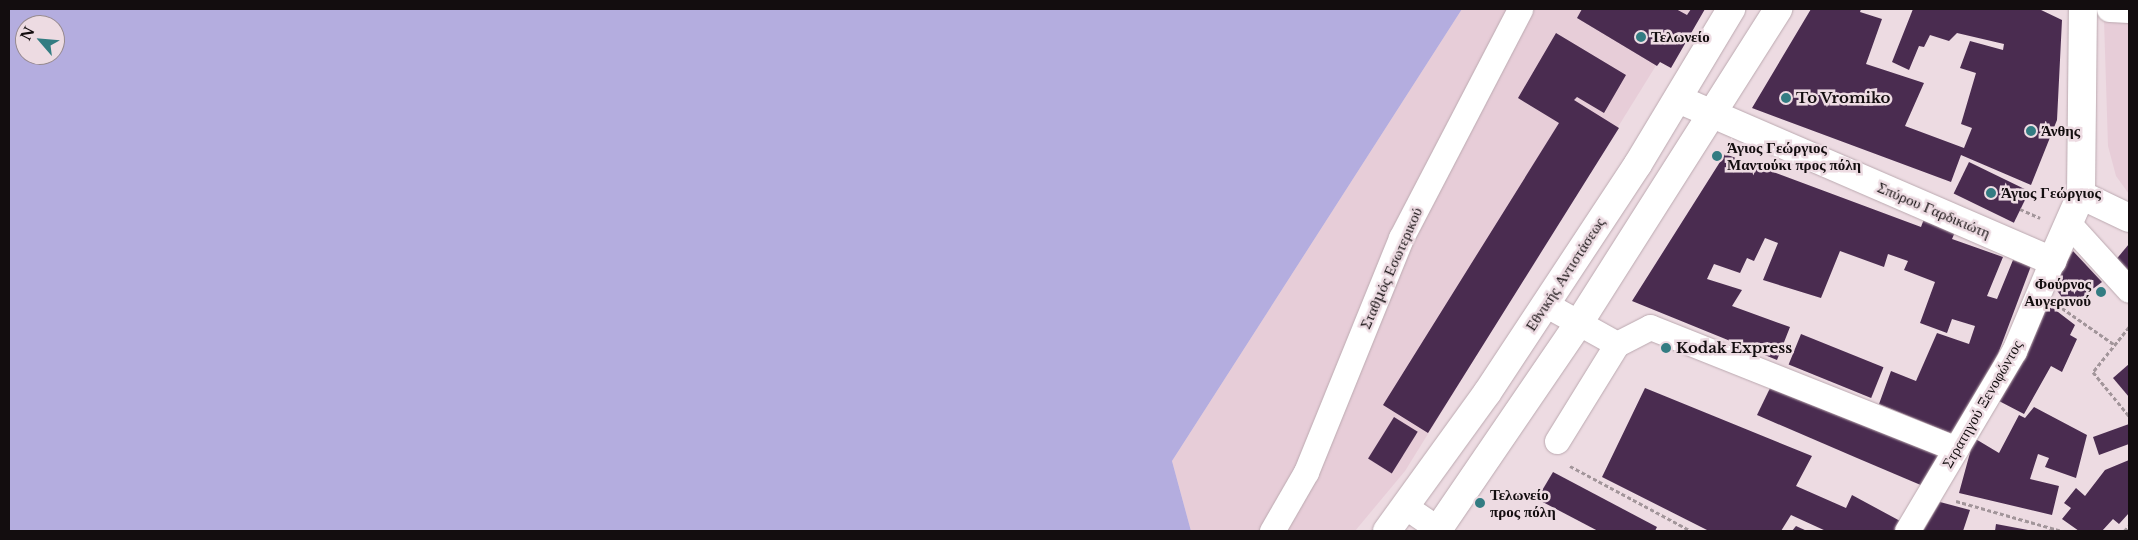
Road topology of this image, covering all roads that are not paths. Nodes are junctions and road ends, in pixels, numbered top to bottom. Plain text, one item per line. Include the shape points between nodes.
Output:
1 (1520, 9) edge
2 (1731, 9) edge
3 (1778, 9) edge
4 (2084, 9) edge
5 (2109, 9) edge
6 (2129, 10) edge
7 (1678, 99) junction
8 (1714, 115) junction
9 (2081, 195) junction
10 (2129, 218) edge
11 (2069, 224) junction
12 (2052, 261) junction
13 (2129, 290) edge
14 (1545, 304) junction
15 (1579, 324) junction
16 (1616, 344) junction
17 (1956, 449) junction
18 (1558, 451) road end
19 (1406, 507) junction
20 (1272, 531) edge
21 (1387, 531) edge
22 (1438, 531) edge
23 (1907, 531) edge

1 - 20 street, Σταθμός Εσωτερικού via 1401,238 1306,472
2 - 7 main road, Εθνικής Αντιστάσεως
3 - 8 main road
4 - 9 main road, Στρατηγού Ξενοφώντος
5 - 6 street
7 - 8 main road, Σπύρου Γαρδικιώτη
7 - 14 main road, Εθνικής Αντιστάσεως
8 - 12 main road, Σπύρου Γαρδικιώτη
8 - 15 main road
9 - 10 main road
9 - 11 main road, Στρατηγού Ξενοφώντος
11 - 12 main road, Στρατηγού Ξενοφώντος
11 - 13 street
12 - 17 street, Στρατηγού Ξενοφώντος via 2014,351
14 - 15 street
14 - 19 main road, Εθνικής Αντιστάσεως
15 - 16 street
15 - 22 main road
16 - 17 street via 1650,327 1666,330
16 - 18 street
17 - 23 street, Στρατηγού Ξενοφώντος
19 - 21 main road, Εθνικής Αντιστάσεως
19 - 22 street

